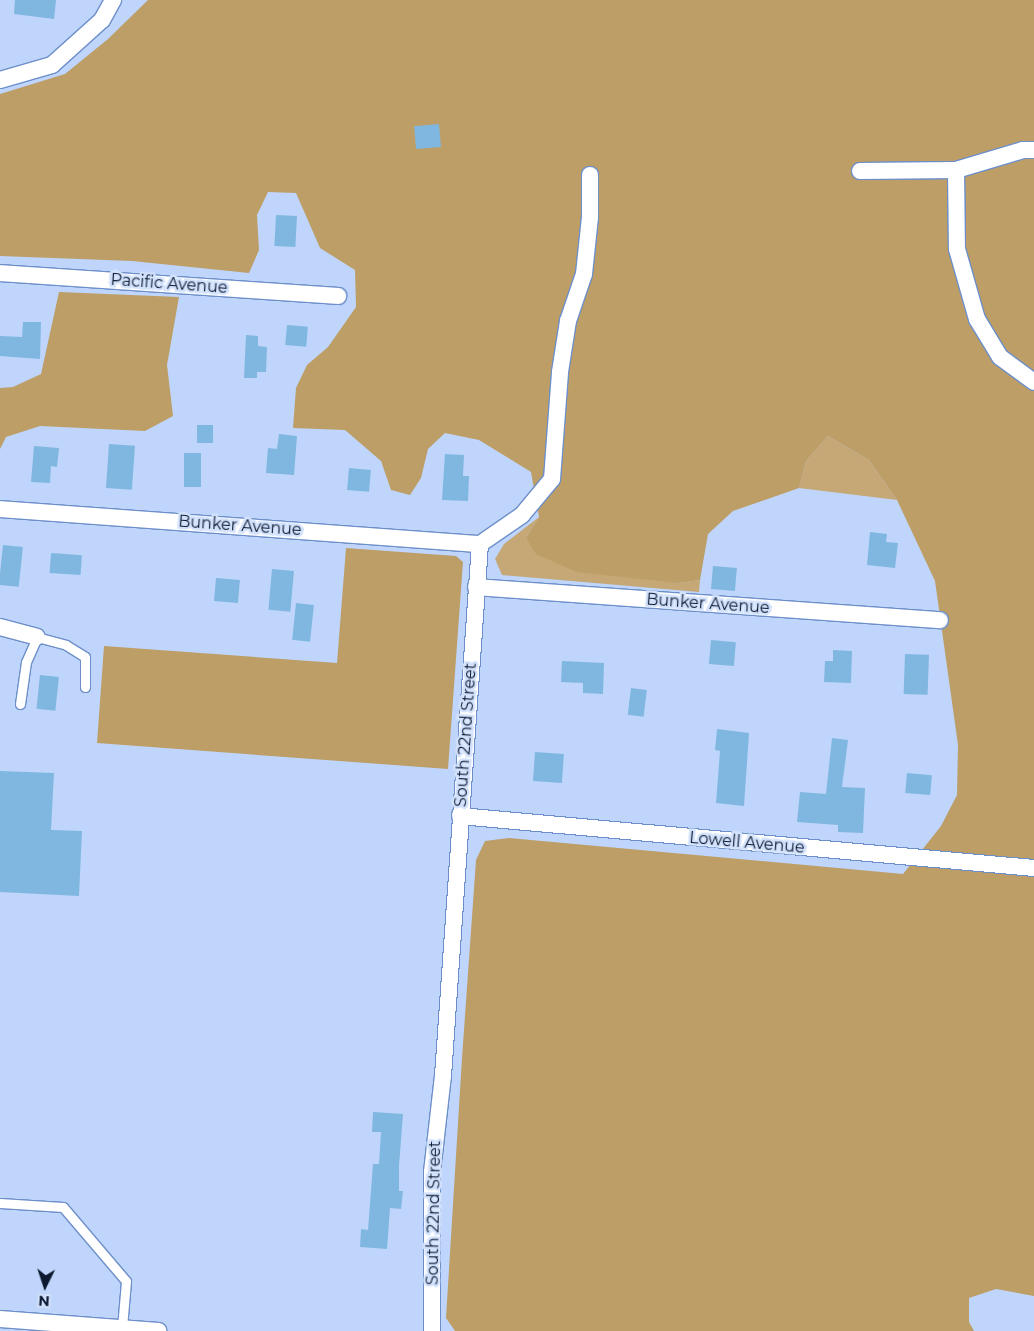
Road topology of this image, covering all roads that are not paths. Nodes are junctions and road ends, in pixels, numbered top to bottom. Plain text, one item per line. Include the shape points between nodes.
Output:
1 (113, 0) edge
2 (0, 80) edge
3 (1034, 150) edge
4 (956, 170) junction
5 (860, 171) dead end
6 (590, 175) dead end
7 (0, 273) edge
8 (338, 296) dead end
9 (1034, 382) edge
10 (0, 508) edge
11 (480, 544) junction
12 (476, 587) junction
13 (940, 620) dead end
14 (0, 627) edge
15 (37, 637) junction
16 (85, 687) dead end
17 (20, 704) dead end
18 (460, 816) junction
19 (1034, 868) edge
20 (0, 1203) edge
21 (0, 1319) edge
22 (122, 1328) junction
23 (159, 1331) edge
24 (432, 1331) edge

1 - 2 street via 102,20 52,65
3 - 4 street via 1023,150
4 - 5 street
4 - 9 street via 956,249 977,319 1000,357
6 - 11 street via 590,217 584,274 568,321 560,372 552,479 522,515
7 - 8 street, Pacific Avenue
10 - 11 street, Bunker Avenue
11 - 12 street, South 22nd Street
12 - 13 street, Bunker Avenue
12 - 18 street, South 22nd Street
14 - 15 street
15 - 16 lane via 66,645 85,657
15 - 17 lane via 26,662
18 - 19 street, Lowell Avenue
18 - 24 street, South 22nd Street via 443,1076 432,1172
20 - 22 lane via 63,1207 126,1281
21 - 22 street
22 - 23 street

